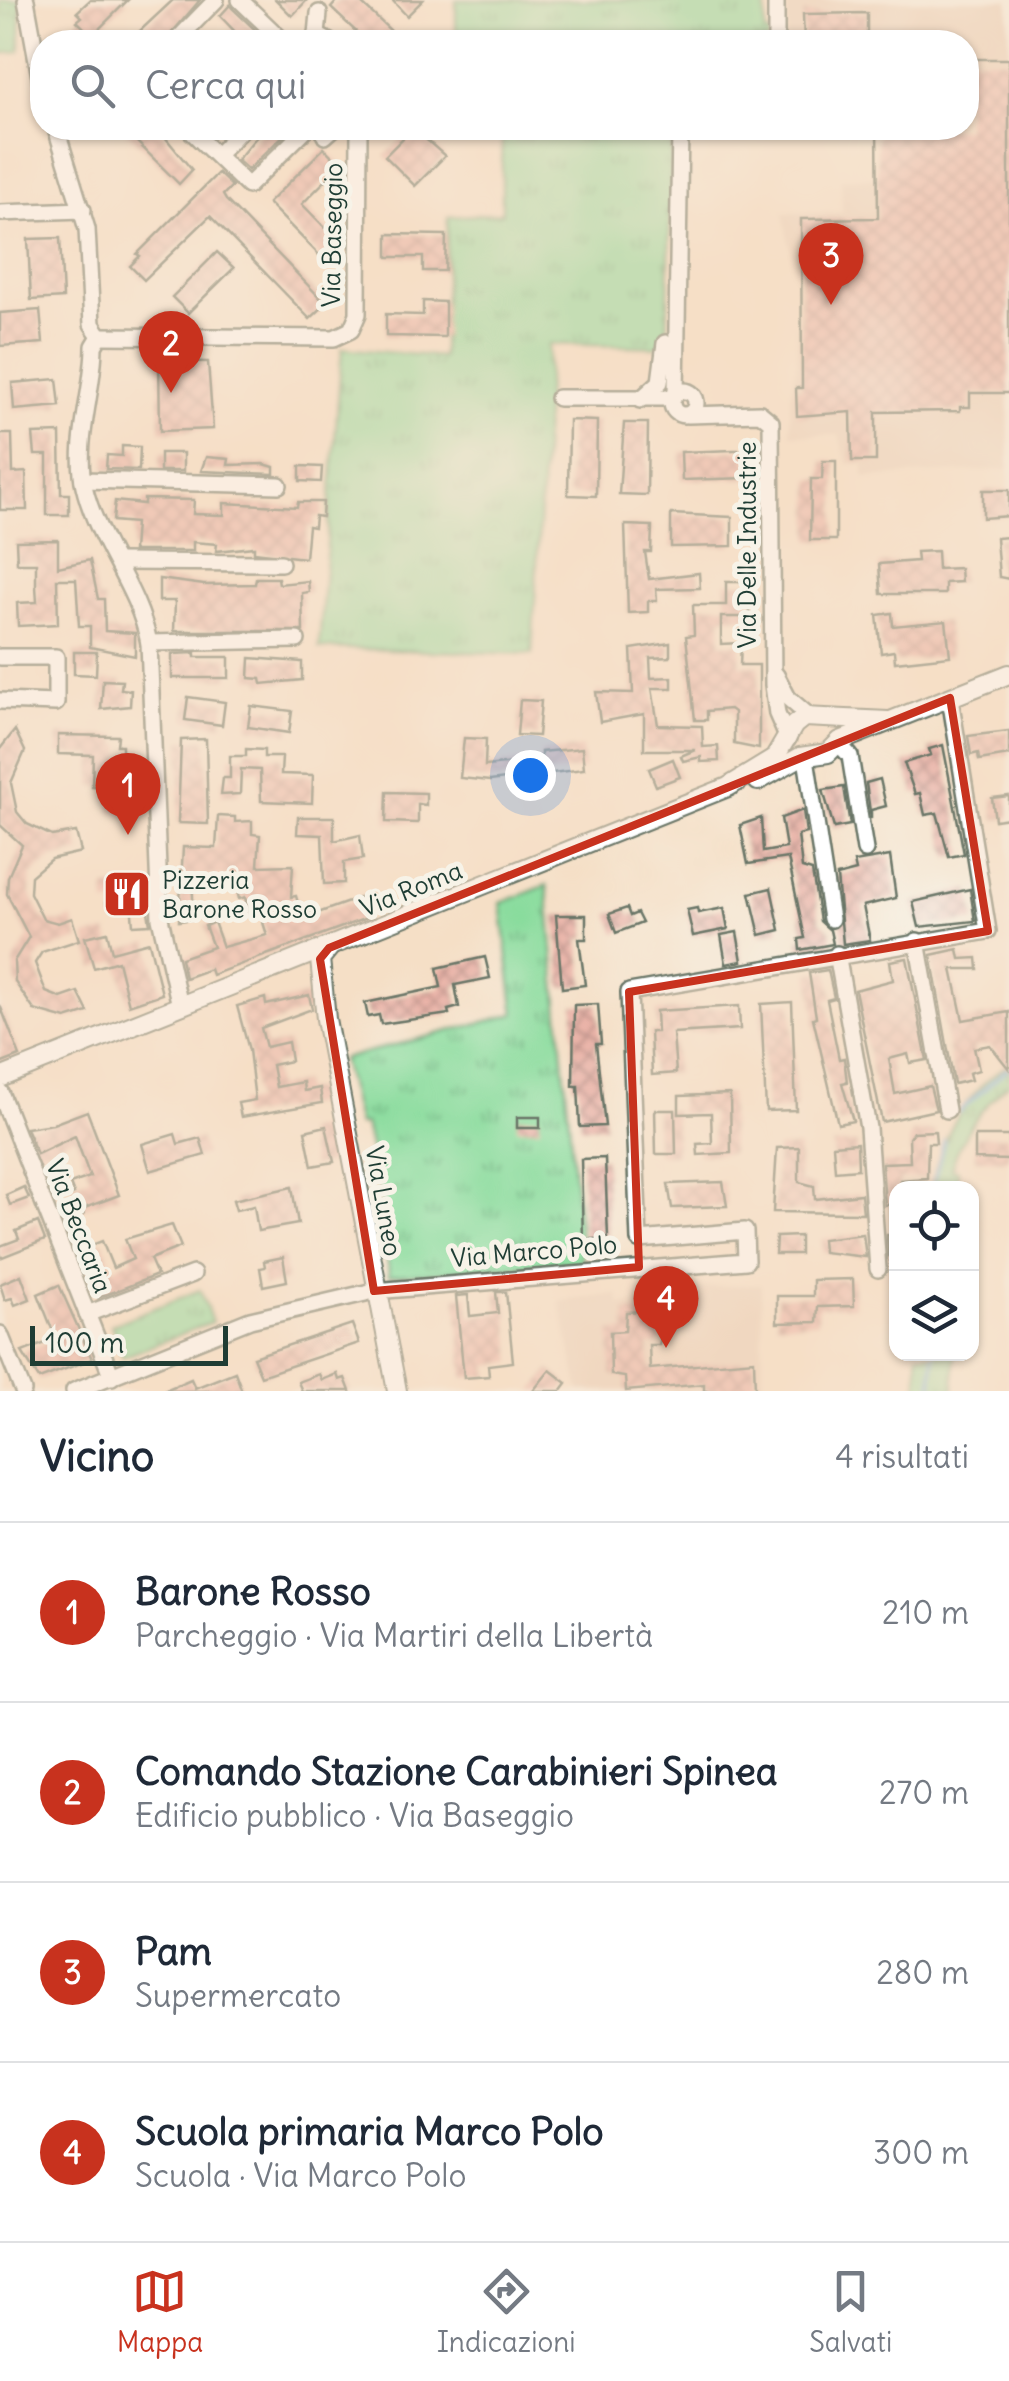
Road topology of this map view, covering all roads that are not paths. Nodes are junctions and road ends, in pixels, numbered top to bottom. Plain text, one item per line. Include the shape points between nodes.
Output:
1 (26, 0) edge
2 (216, 0) edge
3 (240, 0) edge
4 (776, 0) edge
5 (320, 13) dead end
6 (31, 30) edge
7 (187, 30) edge
8 (271, 30) edge
9 (320, 30) edge
10 (776, 30) edge
11 (60, 140) edge
12 (200, 140) edge
13 (231, 140) edge
14 (295, 140) edge
15 (359, 140) edge
16 (680, 140) edge
17 (216, 155) junction
18 (82, 210) junction
19 (0, 213) edge
20 (675, 328) junction
21 (100, 336) junction
22 (558, 398) dead end
23 (647, 400) junction
24 (682, 401) junction
25 (83, 480) junction
26 (280, 485) dead end
27 (116, 562) junction
28 (281, 563) dead end
29 (297, 640) dead end
30 (149, 644) junction
31 (0, 657) edge
32 (773, 667) junction
33 (1009, 674) edge
34 (950, 698) junction
35 (0, 701) edge
36 (801, 710) junction
37 (777, 714) junction
38 (832, 718) junction
39 (888, 721) junction
40 (788, 740) junction
41 (839, 742) junction
42 (803, 757) junction
43 (728, 788) junction
44 (866, 850) dead end
45 (831, 920) dead end
46 (917, 941) junction
47 (328, 948) junction
48 (837, 954) junction
49 (302, 959) junction
50 (180, 1006) junction
51 (326, 1020) junction
52 (0, 1078) edge
53 (0, 1092) edge
54 (947, 1110) dead end
55 (639, 1240) junction
56 (639, 1267) junction
57 (878, 1270) dead end
58 (193, 1274) dead end
59 (374, 1291) junction
60 (87, 1314) junction
61 (0, 1334) edge
62 (5, 1363) edge
63 (112, 1377) junction
64 (23, 1391) edge
65 (74, 1391) edge
66 (396, 1391) edge

1 - 6 street
2 - 7 street
3 - 8 street
4 - 10 street
5 - 9 street
11 - 18 street
12 - 17 street
13 - 17 street
14 - 17 street via 248,186
15 - 21 street, Via Baseggio via 358,314 352,330 334,338
16 - 20 street, Via Delle Industrie
18 - 19 street
18 - 21 street via 92,324
20 - 23 street via 666,340 660,382
20 - 24 street, Via Delle Industrie
21 - 25 street
22 - 23 street
23 - 24 street
24 - 32 street, Via Delle Industrie via 716,413 763,413 771,422
25 - 26 street
25 - 27 street
27 - 28 street
27 - 30 street
29 - 30 street
30 - 50 street via 160,918
31 - 35 street via 56,657 56,703
32 - 36 street, Via Delle Industrie
32 - 37 street, Via Delle Industrie
33 - 34 street, Via Roma
34 - 39 street, Via Roma
34 - 46 street via 988,931
36 - 37 street
36 - 38 street, Via Roma
36 - 40 street, Via Roma
37 - 40 street, Via Delle Industrie
38 - 39 street, Via Roma
38 - 41 street via 841,729
39 - 41 street, Via Roma
40 - 42 street via 791,751
40 - 43 street, Via Roma via 774,759
41 - 42 street, Via Roma via 820,757
41 - 44 street via 850,756
42 - 43 street, Via Roma via 770,777
42 - 45 street
43 - 47 street, Via Roma
46 - 48 street
46 - 54 street
47 - 49 street, Via Roma
47 - 51 street, Via Luneo via 320,959
48 - 55 street, Via Marco Polo via 629,992
48 - 57 street via 868,1128
49 - 50 street, Via Roma
49 - 51 street, Via Luneo
50 - 52 street, Via Roma
51 - 59 street, Via Luneo
53 - 60 street, Via Beccaria
55 - 56 street, Via Marco Polo
55 - 56 street, Via Marco Polo via 745,1230 746,1261
56 - 59 street, Via Marco Polo
58 - 60 street
59 - 63 street, Via Marco Polo via 250,1320
59 - 66 street, Via Luneo
60 - 63 street, Via Beccaria
61 - 62 street
62 - 64 street
63 - 65 street, Via Marco Polo

